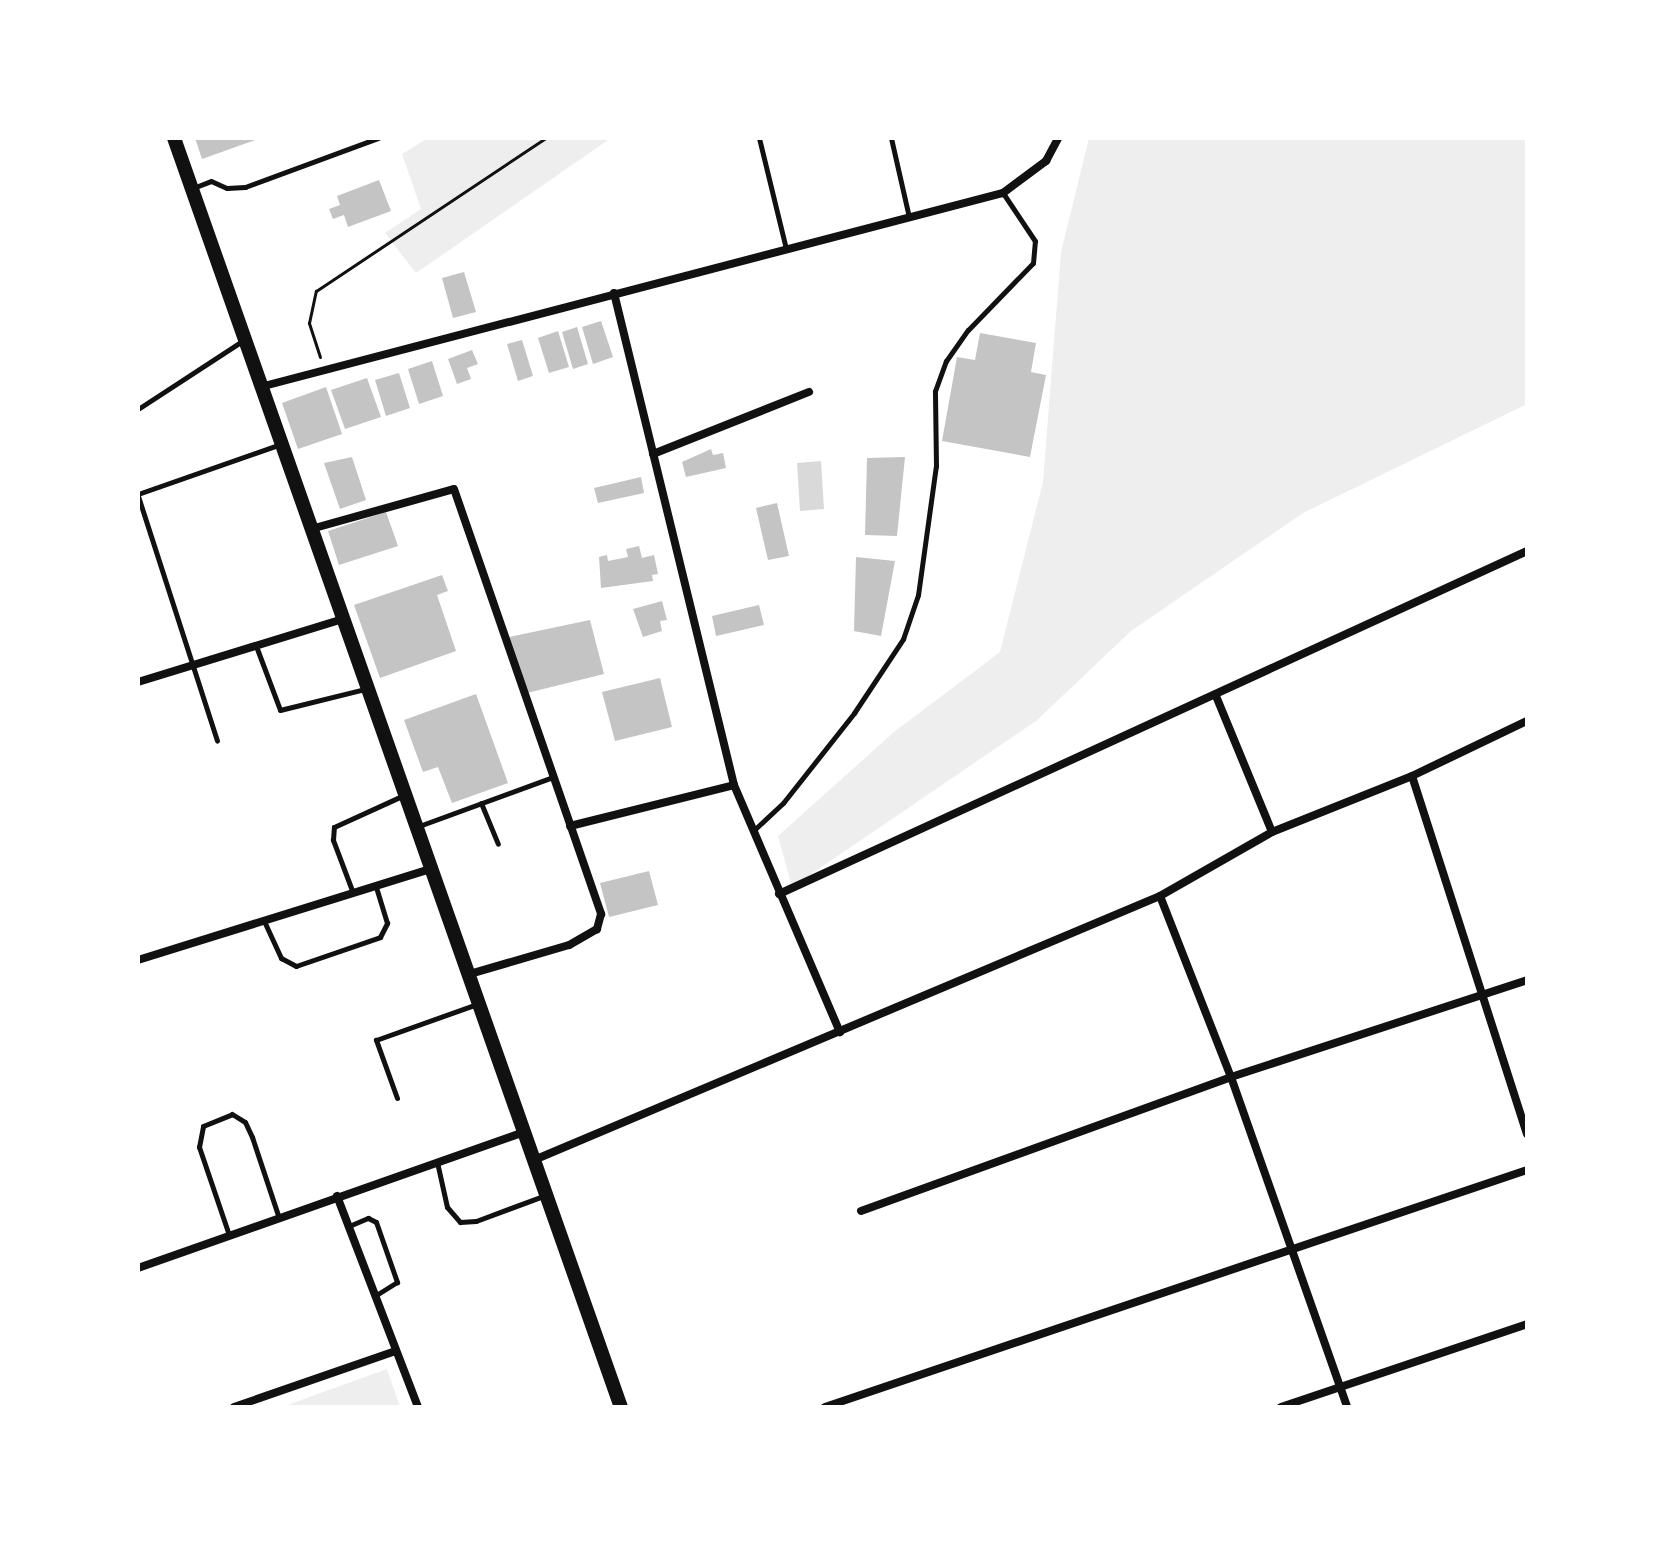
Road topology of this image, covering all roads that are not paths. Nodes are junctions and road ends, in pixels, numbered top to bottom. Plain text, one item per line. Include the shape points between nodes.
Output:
1 (174, 138) edge
2 (378, 138) edge
3 (759, 138) edge
4 (891, 138) edge
5 (1058, 138) edge
6 (192, 188) junction
7 (1003, 193) junction
8 (909, 217) junction
9 (786, 249) junction
10 (614, 293) junction
11 (246, 338) junction
12 (264, 386) junction
13 (809, 392) dead end
14 (138, 409) edge
15 (283, 443) junction
16 (653, 454) junction
17 (138, 495) edge
18 (311, 529) junction
19 (1527, 551) edge
20 (340, 620) junction
21 (256, 646) junction
22 (190, 666) junction
23 (138, 682) edge
24 (366, 689) junction
25 (1216, 696) junction
26 (1527, 721) edge
27 (217, 741) dead end
28 (1412, 776) junction
29 (553, 777) junction
30 (734, 785) junction
31 (407, 794) junction
32 (481, 803) junction
33 (419, 826) junction
34 (570, 826) junction
35 (753, 831) junction
36 (1272, 832) junction
37 (498, 844) dead end
38 (435, 868) junction
39 (376, 886) junction
40 (353, 893) junction
41 (779, 894) junction
42 (1160, 896) junction
43 (264, 921) junction
44 (138, 960) edge
45 (470, 974) junction
46 (1527, 980) edge
47 (1483, 994) junction
48 (478, 1003) junction
49 (840, 1032) junction
50 (1231, 1077) junction
51 (397, 1098) dead end
52 (524, 1132) junction
53 (1527, 1134) edge
54 (534, 1160) junction
55 (437, 1162) junction
56 (1527, 1170) edge
57 (547, 1195) junction
58 (337, 1196) junction
59 (861, 1211) dead end
60 (279, 1218) junction
61 (349, 1226) junction
62 (229, 1235) junction
63 (1292, 1250) junction
64 (138, 1268) edge
65 (375, 1295) junction
66 (1527, 1324) edge
67 (396, 1351) junction
68 (1341, 1387) junction
69 (234, 1407) edge
70 (418, 1407) edge
71 (621, 1407) edge
72 (825, 1407) edge
73 (1281, 1407) edge
74 (1347, 1407) edge

1 - 6 street
2 - 6 lane via 245,187 227,188 211,181
3 - 9 lane
4 - 8 lane
5 - 7 street via 1046,161
6 - 11 street
7 - 8 street
7 - 35 lane via 1035,241 1033,263 968,330 946,361 935,391 936,466 918,595 903,639 854,713 783,803
8 - 9 street
9 - 10 street
10 - 12 street
10 - 16 street
11 - 12 street
11 - 14 lane
12 - 15 street
13 - 16 street
15 - 17 lane
15 - 18 street
16 - 30 street
17 - 22 lane
18 - 20 street
18 - 29 street via 454,489
19 - 25 street
20 - 21 street
20 - 24 street
21 - 22 street
21 - 24 lane via 280,710
22 - 23 street
22 - 27 lane
24 - 31 street
25 - 36 street
25 - 41 street
26 - 28 street
28 - 36 street
28 - 47 street
29 - 32 lane
29 - 34 street
30 - 34 street
30 - 35 street
31 - 33 street
31 - 40 lane via 334,827
32 - 33 lane
32 - 37 lane
33 - 38 street
34 - 45 street via 601,914 597,929 569,945
35 - 41 street
36 - 42 street
38 - 39 street
38 - 45 street
39 - 40 street
39 - 43 lane via 387,923 380,937 296,966 281,958
40 - 43 street
41 - 49 street
42 - 49 street
42 - 50 street
43 - 44 street
45 - 48 street
46 - 47 street
47 - 50 street
47 - 53 street
48 - 51 lane via 376,1040
48 - 52 street
49 - 54 street
50 - 59 street
50 - 63 street
52 - 54 street
52 - 55 street
54 - 57 street
55 - 57 lane via 447,1207 460,1222
55 - 58 street
56 - 63 street
57 - 71 street
58 - 60 street
58 - 61 street
60 - 62 street
60 - 62 lane via 252,1137 245,1122 232,1114 203,1126 199,1147
61 - 65 street
61 - 65 lane via 368,1218 376,1222 397,1282
62 - 64 street
63 - 68 street
63 - 72 street
65 - 67 street
66 - 68 street
67 - 69 street
67 - 70 street
68 - 73 street
68 - 74 street

